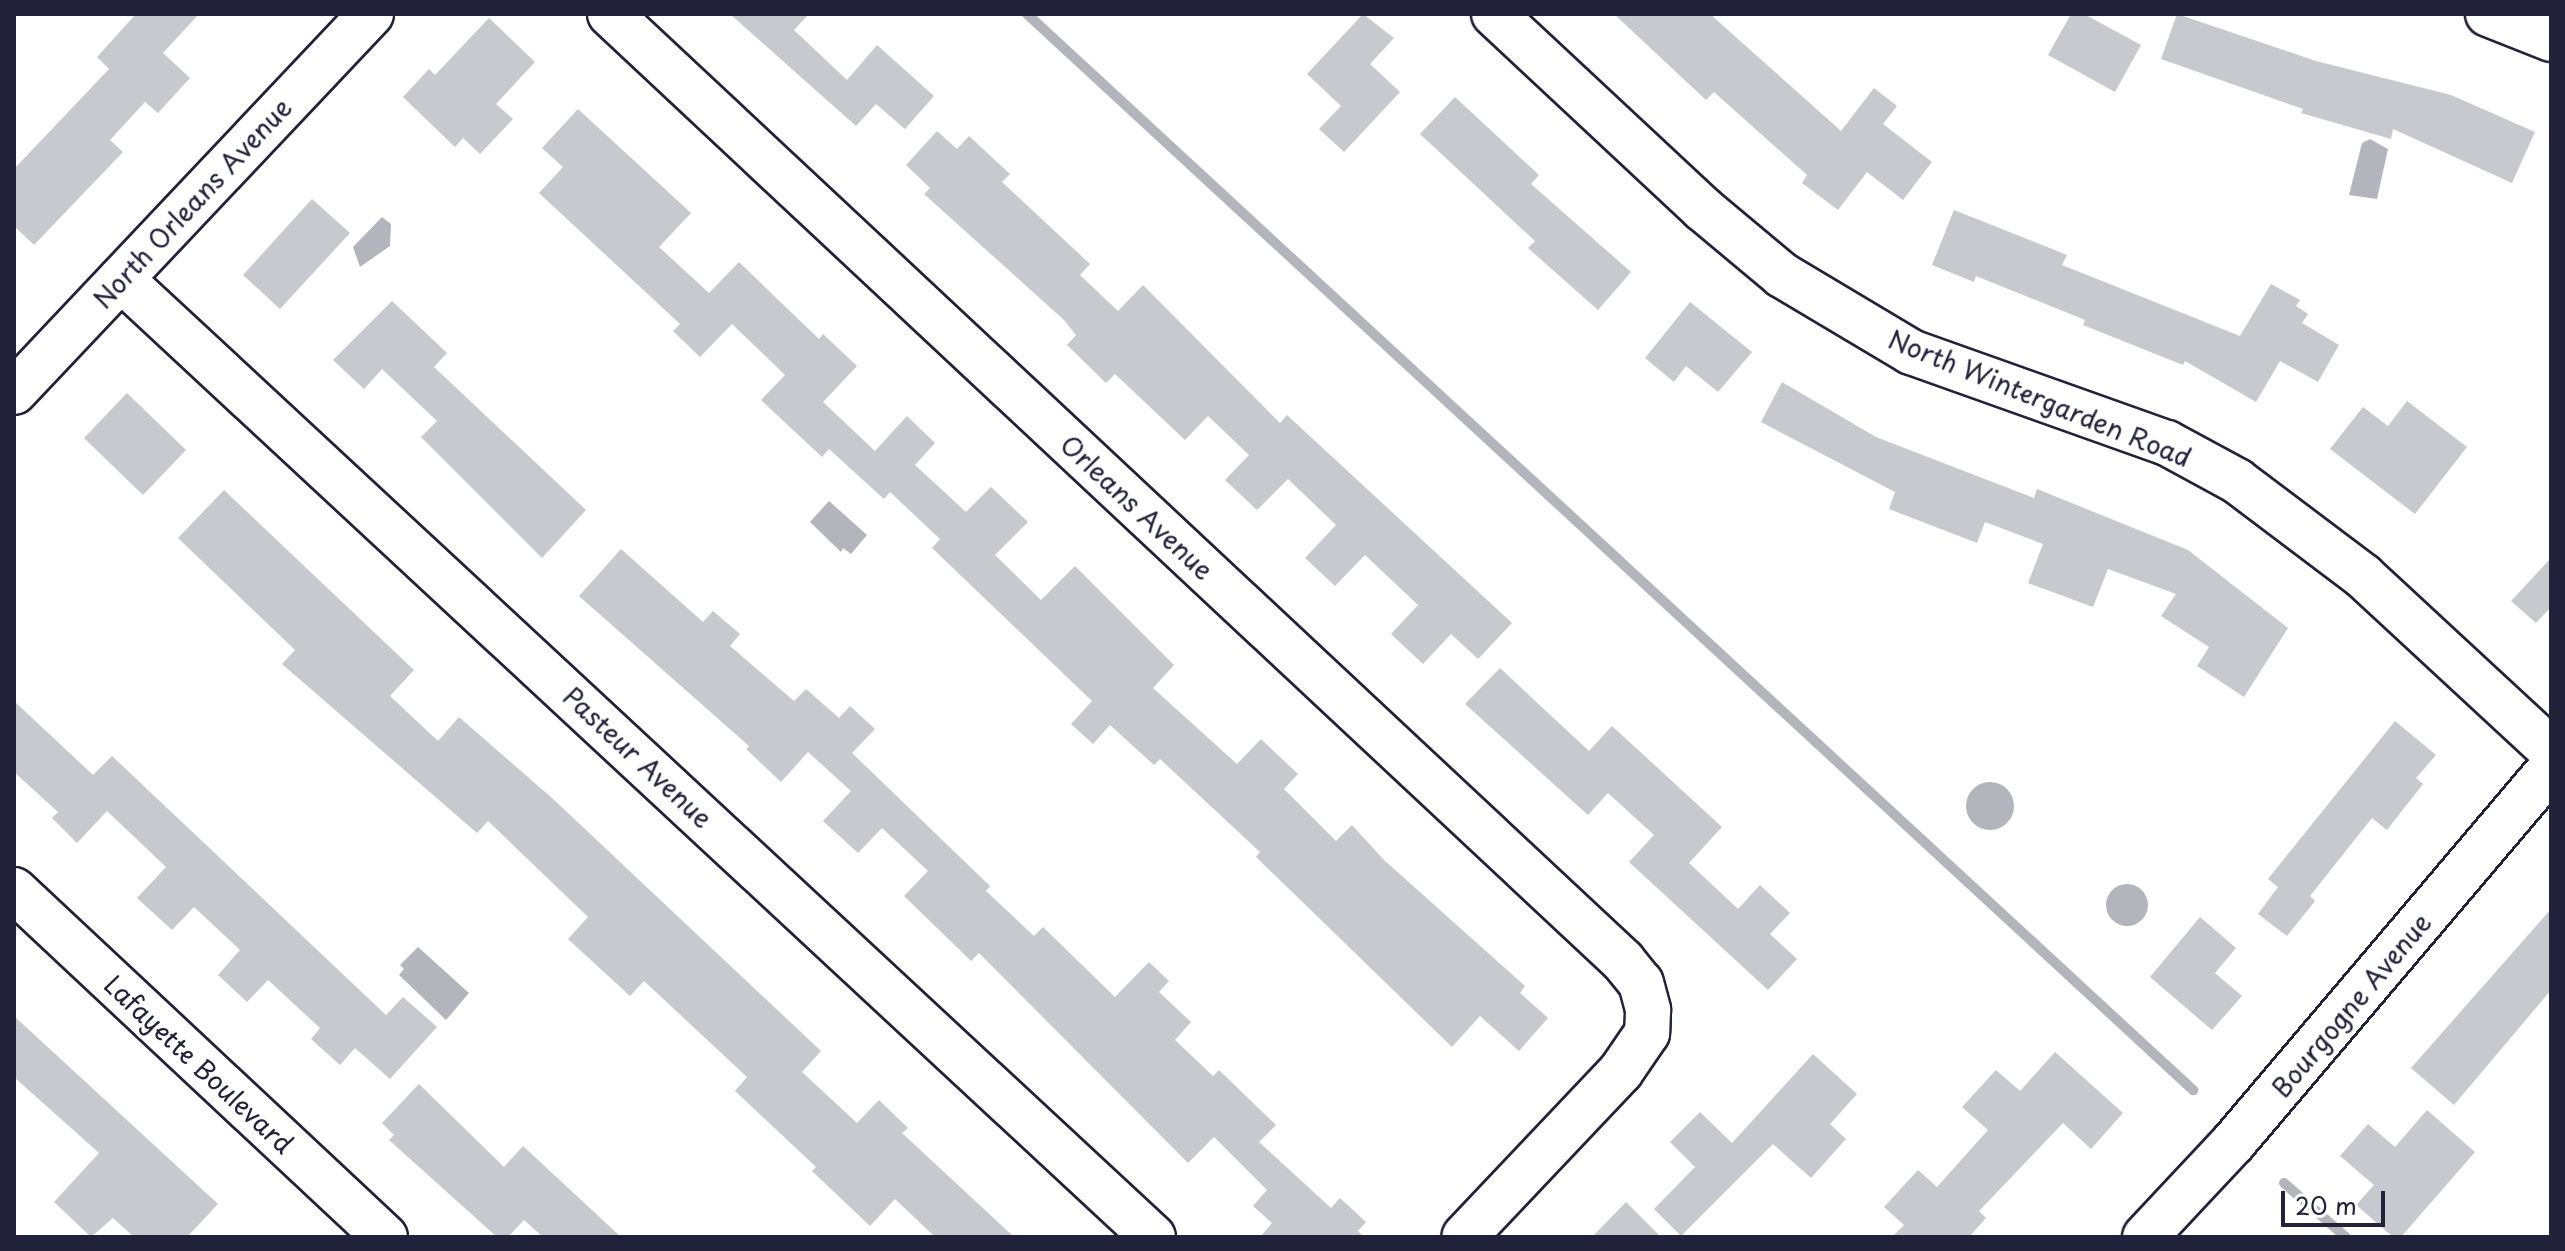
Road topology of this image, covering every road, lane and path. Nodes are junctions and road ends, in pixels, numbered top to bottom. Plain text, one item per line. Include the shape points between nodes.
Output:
1 (371, 14) edge
2 (610, 14) edge
3 (1494, 14) edge
4 (2488, 14) edge
5 (2551, 39) edge
6 (121, 279) junction
7 (14, 392) edge
8 (2551, 750) edge
9 (2551, 768) edge
10 (14, 890) edge
11 (385, 1237) edge
12 (1153, 1237) edge
13 (1464, 1237) edge
14 (2145, 1237) edge

1 - 6 street, North Orleans Avenue
2 - 13 street, Orleans Avenue via 1641,983 1647,1033 1621,1071
3 - 8 street, North Wintergarden Road via 1703,209 1782,275 1911,352 2157,439 2237,481 2363,576
4 - 5 street
6 - 7 street, North Orleans Avenue
6 - 12 street, Pasteur Avenue
9 - 14 street, Bourgogne Avenue via 2233,1143
10 - 11 street, Lafayette Boulevard

